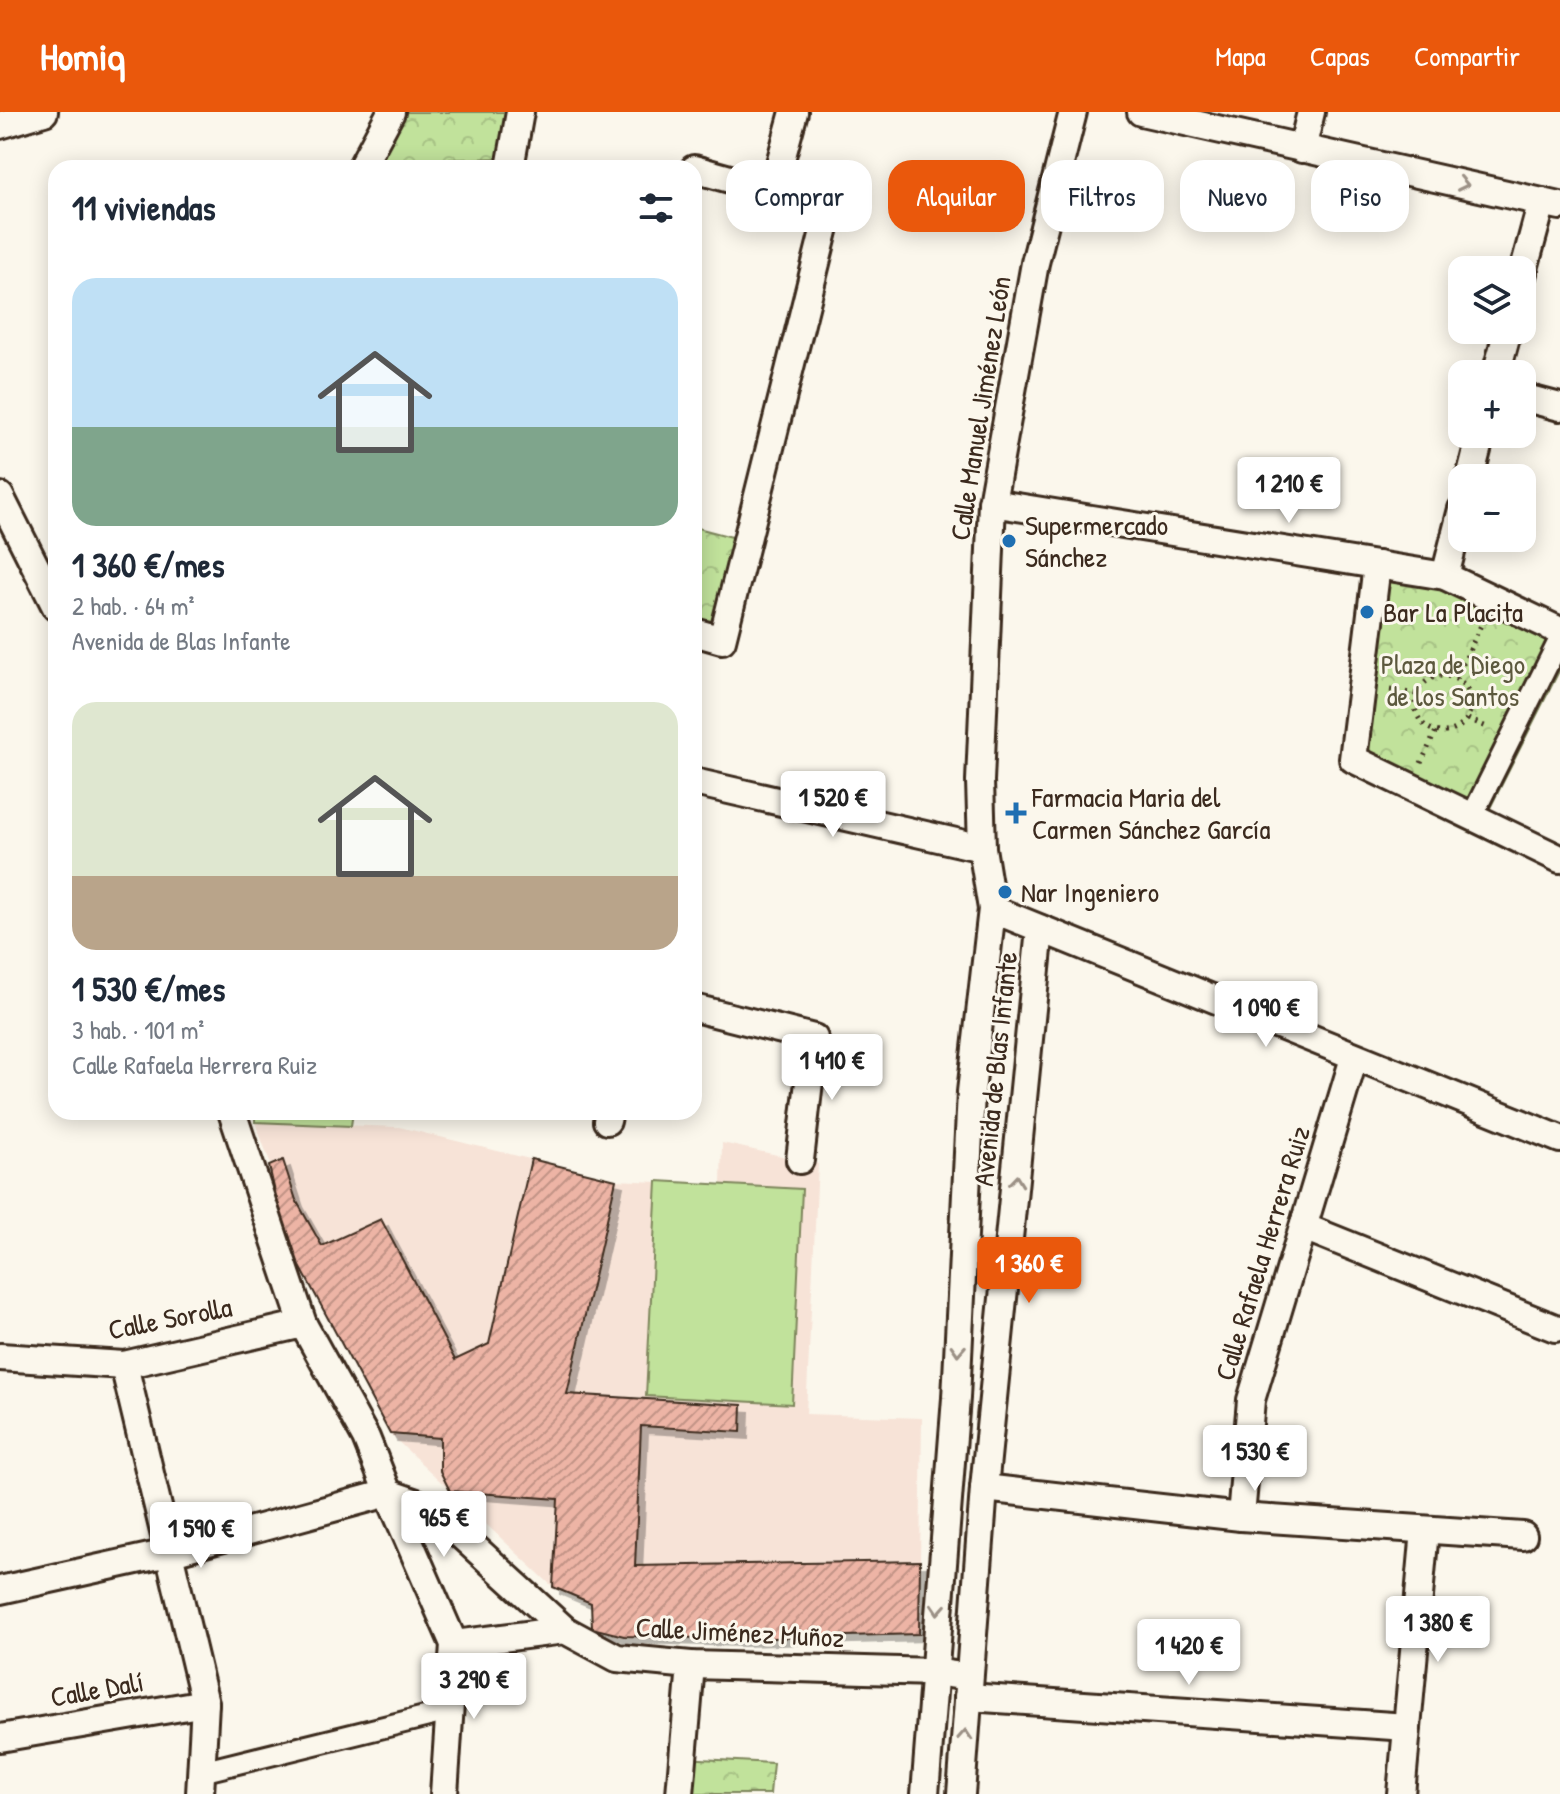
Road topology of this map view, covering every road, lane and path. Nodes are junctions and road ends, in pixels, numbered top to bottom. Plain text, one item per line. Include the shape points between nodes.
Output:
1 (44, 112) edge
2 (391, 112) edge
3 (520, 112) edge
4 (794, 112) edge
5 (1073, 112) edge
6 (1141, 112) edge
7 (1311, 112) edge
8 (0, 125) edge
9 (1302, 149) junction
10 (365, 160) edge
11 (511, 160) edge
12 (781, 160) edge
13 (702, 170) edge
14 (726, 177) edge
15 (1551, 204) edge
16 (824, 232) edge
17 (1530, 256) edge
18 (1536, 401) edge
19 (1560, 407) edge
20 (0, 496) edge
21 (992, 503) junction
22 (1451, 552) edge
23 (1377, 565) junction
24 (1445, 576) junction
25 (48, 591) edge
26 (1493, 599) junction
27 (1560, 631) edge
28 (702, 634) edge
29 (1560, 639) edge
30 (1456, 679) junction
31 (702, 784) edge
32 (1472, 816) junction
33 (982, 848) junction
34 (1560, 859) edge
35 (992, 909) junction
36 (1040, 929) junction
37 (702, 1010) edge
38 (1354, 1058) junction
39 (235, 1120) edge
40 (1560, 1139) edge
41 (800, 1160) dead end
42 (1304, 1227) junction
43 (303, 1324) junction
44 (1555, 1328) dead end
45 (0, 1357) edge
46 (124, 1365) junction
47 (956, 1398) junction
48 (994, 1406) junction
49 (984, 1488) junction
50 (388, 1493) junction
51 (1241, 1517) junction
52 (1425, 1530) junction
53 (1523, 1536) dead end
54 (168, 1553) junction
55 (0, 1590) edge
56 (565, 1630) junction
57 (454, 1644) junction
58 (691, 1665) junction
59 (934, 1672) junction
60 (968, 1687) junction
61 (205, 1703) junction
62 (449, 1711) junction
63 (1407, 1727) junction
64 (0, 1738) edge
65 (201, 1783) edge
66 (444, 1794) edge
67 (680, 1794) edge
68 (925, 1794) edge
69 (961, 1794) edge
70 (1401, 1794) edge

1 - 8 street
2 - 10 street
3 - 11 street
4 - 12 street
5 - 21 street, Calle Manuel Jiménez León via 1035,263
6 - 9 street
7 - 9 street
9 -> 15 street
13 - 14 street
15 - 17 street
16 - 28 street via 722,640
18 - 19 street
20 - 25 street
21 - 23 street
21 - 33 street, Calle Manuel Jiménez León
22 - 24 street
23 - 24 street
23 - 32 street via 1353,759
24 - 26 street
26 - 27 street
26 - 30 path
29 - 32 street
30 - 30 path via 1438,676 1417,694 1416,712 1427,727 1454,731 1468,719 1469,692
31 - 33 street
32 - 34 street
33 - 35 street, Calle Manuel Jiménez León
35 - 36 street
35 -> 47 street, Avenida de Blas Infante via 971,1092
36 - 38 street
48 -> 36 street, Avenida de Blas Infante
37 - 41 street via 814,1038
38 - 40 street
38 - 42 street, Calle Rafaela Herrera Ruiz
39 - 43 street
42 - 44 street
42 - 51 street, Calle Rafaela Herrera Ruiz via 1251,1400
43 - 46 street, Calle Sorolla
43 - 50 street via 366,1438
45 - 46 street, Calle Sorolla
46 - 54 street
47 - 48 street
47 -> 59 street, Avenida de Blas Infante
48 - 49 street, Avenida de Blas Infante
49 - 51 street
49 - 60 street, Avenida de Blas Infante
50 - 54 street
50 - 56 street, Calle Jiménez Muñoz via 431,1508
50 - 57 street
51 - 52 street
52 - 53 street
52 - 63 street
54 - 55 street
54 - 61 street
56 - 57 street
56 - 58 street, Calle Jiménez Muñoz via 617,1658
57 - 62 street
58 - 59 street, Calle Jiménez Muñoz
58 - 67 street
59 - 60 street
59 - 68 street, Avenida de Blas Infante
60 - 63 street
69 -> 60 street, Avenida de Blas Infante
61 - 64 street, Calle Dalí
61 - 65 street
62 - 65 street
62 - 66 street
63 - 70 street

